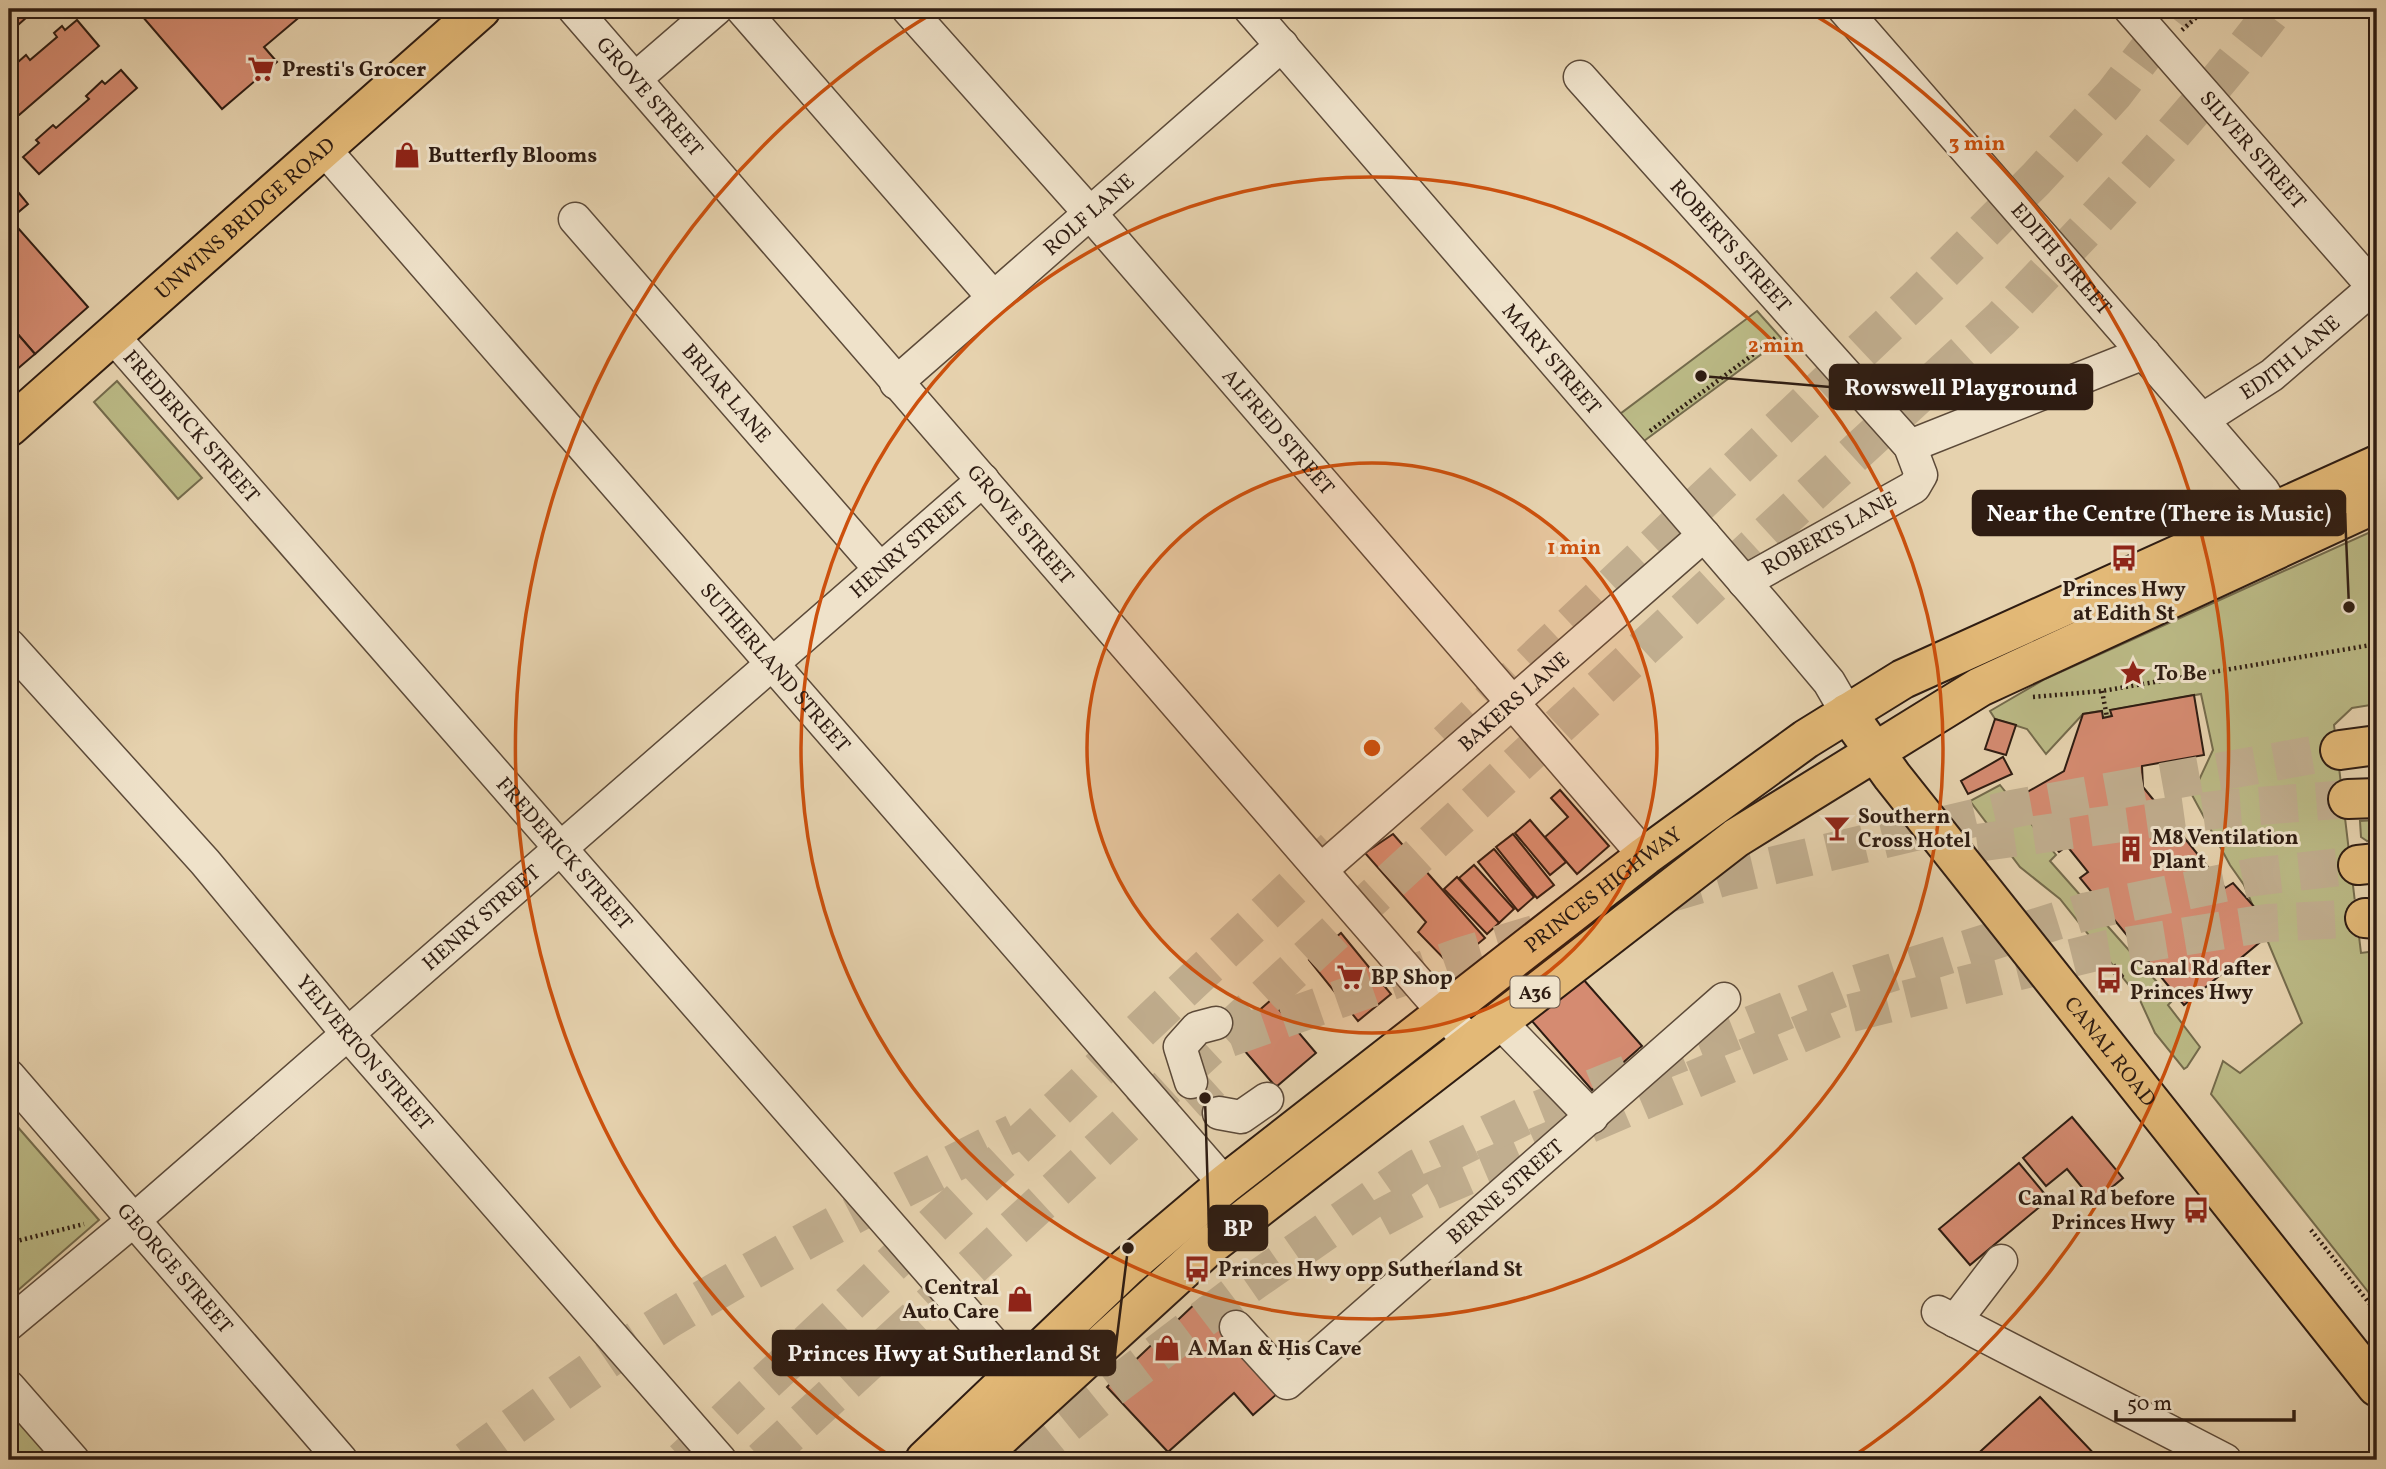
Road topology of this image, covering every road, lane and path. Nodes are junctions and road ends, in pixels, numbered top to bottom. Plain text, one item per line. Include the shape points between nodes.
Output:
1 (481, 9) edge
2 (574, 9) edge
3 (716, 9) edge
4 (741, 9) edge
5 (908, 9) edge
6 (1250, 9) edge
7 (1844, 9) edge
8 (2130, 9) edge
9 (1282, 45) junction
10 (1580, 77) dead end
11 (635, 79) junction
12 (325, 150) junction
13 (1088, 211) junction
14 (575, 219) dead end
15 (2376, 289) edge
16 (993, 298) junction
17 (1798, 321) junction
18 (112, 335) junction
19 (2144, 353) junction
20 (896, 383) junction
21 (2202, 420) junction
22 (9, 427) edge
23 (1641, 437) dead end
24 (1910, 446) junction
25 (2377, 465) edge
26 (983, 480) junction
27 (2377, 503) edge
28 (2274, 509) junction
29 (1704, 535) junction
30 (880, 569) junction
31 (1744, 582) junction
32 (2377, 644) edge
33 (9, 645) edge
34 (770, 664) junction
35 (2102, 691) junction
36 (2023, 696) dead end
37 (1511, 704) junction
38 (1847, 713) junction
39 (2107, 717) dead end
40 (2377, 746) edge
41 (2340, 750) tunnel mouth
42 (1873, 751) junction
43 (559, 847) junction
44 (1645, 856) junction
45 (1321, 870) junction
46 (1724, 999) dead end
47 (1444, 1011) junction
48 (1498, 1020) junction
49 (1216, 1024) tunnel mouth
50 (347, 1033) junction
51 (1468, 1042) junction
52 (9, 1076) edge
53 (1191, 1083) tunnel mouth
54 (1267, 1099) dead end
55 (1219, 1113) dead end
56 (1592, 1117) junction
57 (1225, 1184) junction
58 (134, 1220) junction
59 (88, 1223) dead end
60 (2311, 1230) dead end
61 (9, 1243) edge
62 (2001, 1261) dead end
63 (2377, 1313) edge
64 (9, 1324) edge
65 (1236, 1326) dead end
66 (1017, 1371) junction
67 (9, 1387) edge
68 (2377, 1387) edge
69 (73, 1460) edge
70 (341, 1460) edge
71 (720, 1460) edge
72 (925, 1460) edge
73 (975, 1460) edge
74 (2225, 1460) edge

1 - 12 main road, UNWINS BRIDGE ROAD
2 - 11 street, GROVE STREET
3 - 11 street
4 - 16 street
5 - 13 street, ALFRED STREET
6 - 9 street, MARY STREET
7 - 19 street, EDITH STREET
8 - 15 street, SILVER STREET
9 - 13 street, ROLF LANE
9 - 29 street, MARY STREET
10 - 17 street, ROBERTS STREET
11 - 20 street, GROVE STREET
12 - 18 main road, UNWINS BRIDGE ROAD
12 - 34 street, SUTHERLAND STREET
13 - 16 street, ROLF LANE
13 - 37 street, ALFRED STREET
14 - 30 street, BRIAR LANE
15 - 21 street, EDITH LANE via 2272,375
16 - 20 street, ROLF LANE
17 - 23 path
17 - 24 street, ROBERTS STREET
18 - 22 main road, UNWINS BRIDGE ROAD
18 - 43 street, FREDERICK STREET
19 - 21 street, EDITH STREET
19 - 24 street
20 - 26 street, GROVE STREET
21 - 28 street, EDITH STREET
24 - 31 street, ROBERTS LANE via 1921,475 1914,487
25 - 28 main road, PRINCES HIGHWAY / A36
26 - 30 street, HENRY STREET
26 - 45 street, GROVE STREET
27 - 42 main road, PRINCES HIGHWAY / A36 via 1980,687
28 - 38 main road, PRINCES HIGHWAY / A36 via 1915,673
29 - 31 street, MARY STREET
29 - 37 street, BAKERS LANE
30 - 34 street, HENRY STREET
31 - 38 street, MARY STREET via 1829,682
32 - 35 path
33 - 50 street, YELVERTON STREET via 205,862
34 - 43 street, HENRY STREET
34 - 57 street, SUTHERLAND STREET
35 - 36 path
35 - 39 path
37 - 44 street, ALFRED STREET
37 - 45 street, BAKERS LANE
38 - 42 main road, CANAL ROAD
38 - 44 main road, PRINCES HIGHWAY / A36
40 - 41 main road
42 - 48 main road, PRINCES HIGHWAY / A36 via 1693,868
42 - 68 main road, CANAL ROAD
43 - 50 street, HENRY STREET
43 - 66 street, FREDERICK STREET
44 - 47 main road, PRINCES HIGHWAY / A36
45 - 47 street, GROVE STREET
46 - 56 street, BERNE STREET
47 - 51 street, GROVE STREET
47 - 57 main road, PRINCES HIGHWAY / A36
48 - 51 main road, PRINCES HIGHWAY / A36
48 - 56 street
49 - 53 street via 1197,1028 1180,1047
50 - 58 street, HENRY STREET
50 - 71 street, YELVERTON STREET
51 - 73 main road, PRINCES HIGHWAY / A36 via 1208,1247
52 - 58 street, GEORGE STREET
54 - 55 street via 1241,1117
56 - 65 street, BERNE STREET via 1287,1383
57 - 66 main road, PRINCES HIGHWAY / A36 via 1127,1267
58 - 64 street, HENRY STREET
58 - 70 street, GEORGE STREET
59 - 61 path
60 - 63 path
62 - 74 street via 1947,1317
66 - 72 main road, PRINCES HIGHWAY / A36
67 - 69 street

